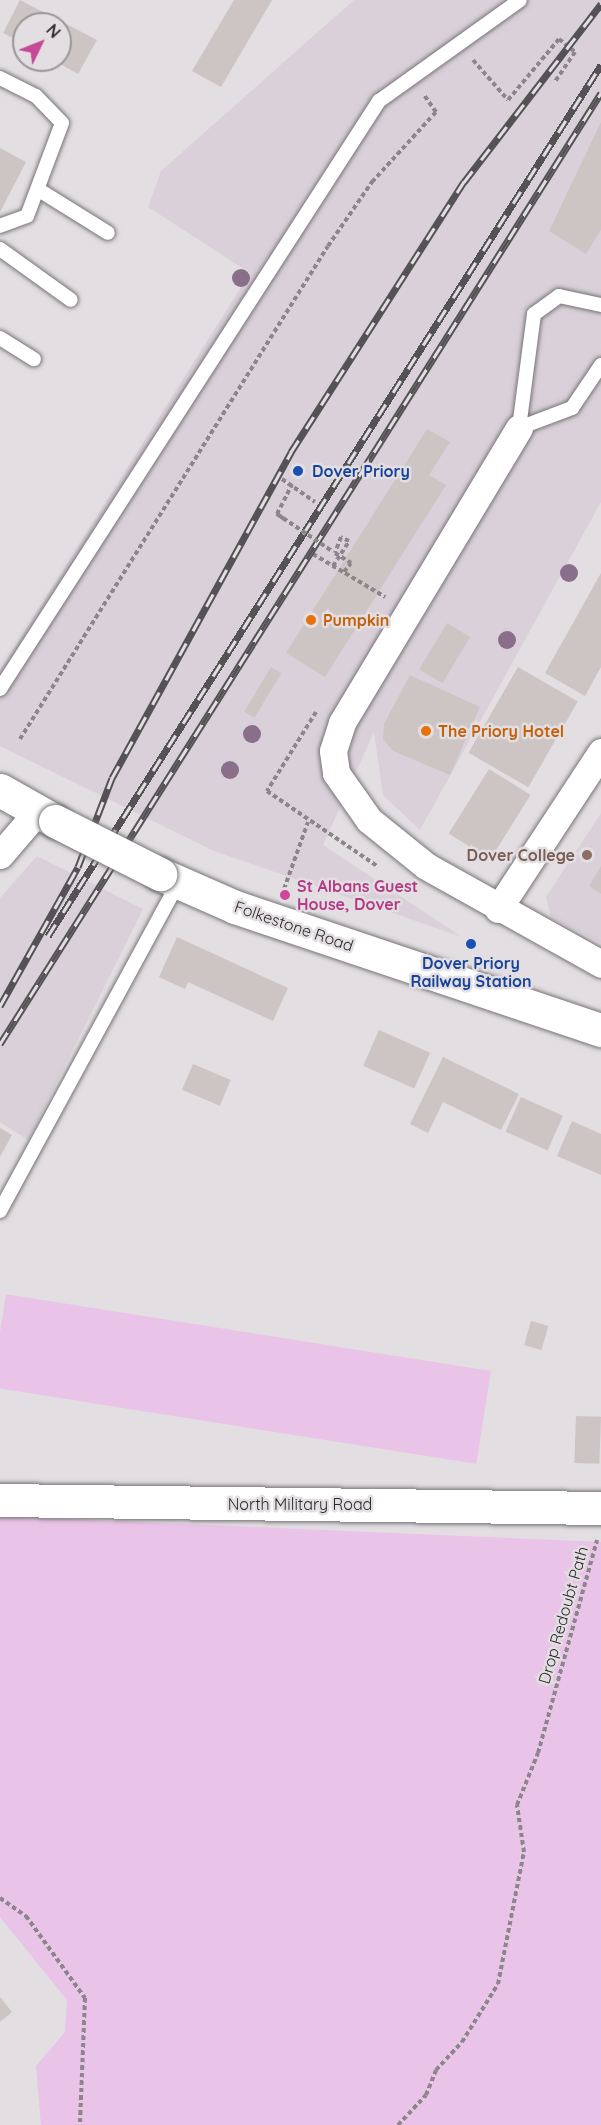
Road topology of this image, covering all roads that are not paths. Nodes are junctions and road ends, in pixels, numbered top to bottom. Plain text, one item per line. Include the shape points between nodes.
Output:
1 (520, 0) edge
2 (0, 78) edge
3 (39, 190) junction
4 (0, 226) edge
5 (108, 234) dead end
6 (0, 249) edge
7 (71, 300) dead end
8 (601, 305) edge
9 (0, 338) edge
10 (34, 360) dead end
11 (601, 365) edge
12 (519, 428) junction
13 (0, 689) edge
14 (601, 752) edge
15 (0, 790) edge
16 (46, 817) junction
17 (0, 855) edge
18 (169, 878) junction
19 (498, 909) junction
20 (597, 966) edge
21 (601, 1030) edge
22 (0, 1211) edge
23 (0, 1500) edge
24 (599, 1522) edge

1 - 13 lane via 379,100
2 - 3 lane via 36,96 62,123
3 - 4 lane via 27,216
3 - 5 lane
6 - 7 lane
8 - 12 lane via 558,296 534,314
9 - 10 lane
11 - 12 lane via 572,408
12 - 19 street via 342,723 333,751 344,790 369,820 426,866
14 - 19 street
15 - 16 main road, Folkestone Road
16 - 17 street
16 - 18 main road, Folkestone Road, bridge
18 - 21 main road, Folkestone Road
18 - 22 lane
19 - 20 street
23 - 24 main road, North Military Road

